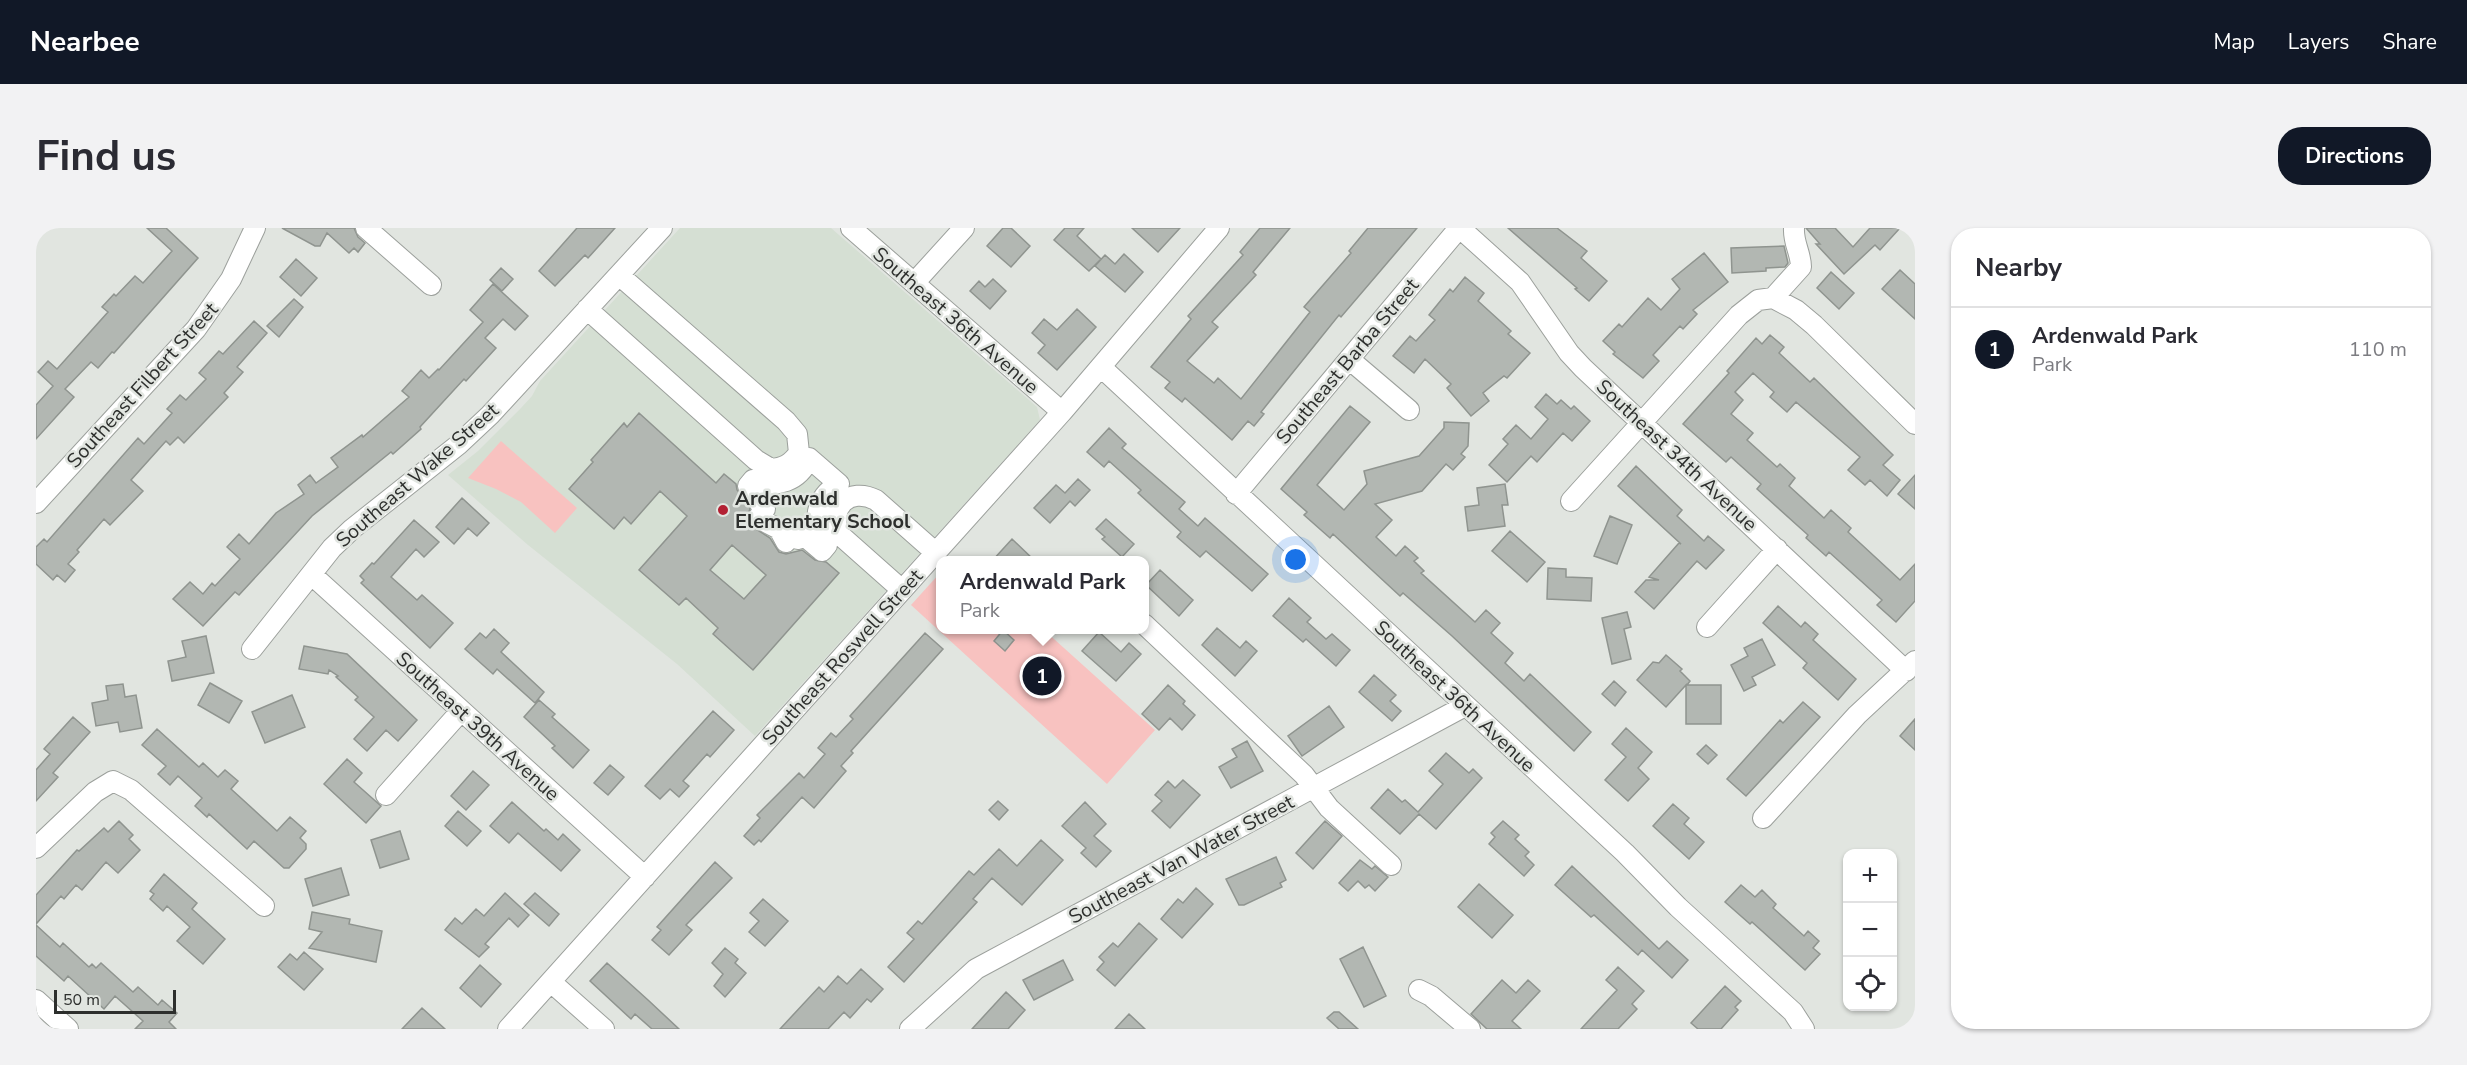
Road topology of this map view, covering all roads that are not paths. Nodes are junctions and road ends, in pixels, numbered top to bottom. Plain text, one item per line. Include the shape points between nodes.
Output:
1 (255, 228) edge
2 (366, 228) edge
3 (662, 228) edge
4 (851, 228) edge
5 (964, 228) edge
6 (1220, 228) edge
7 (1460, 228) edge
8 (1794, 228) edge
9 (619, 275) junction
10 (915, 282) junction
11 (431, 285) dead end
12 (1773, 298) junction
13 (587, 309) junction
14 (1349, 359) junction
15 (1101, 367) junction
16 (1409, 410) dead end
17 (1062, 412) junction
18 (1642, 422) junction
19 (1915, 424) edge
20 (839, 484) joint
21 (1236, 494) junction
22 (1570, 501) dead end
23 (36, 503) edge
24 (1778, 549) junction
25 (936, 553) junction
26 (312, 575) junction
27 (902, 590) junction
28 (1707, 627) dead end
29 (1149, 629) edge
30 (252, 649) dead end
31 (1910, 666) edge
32 (1465, 706) junction
33 (461, 711) junction
34 (1313, 788) junction
35 (386, 795) dead end
36 (1763, 818) dead end
37 (36, 848) edge
38 (1391, 865) dead end
39 (645, 877) junction
40 (264, 906) dead end
41 (551, 982) junction
42 (1419, 990) dead end
43 (36, 1000) edge
44 (68, 1029) edge
45 (508, 1029) edge
46 (604, 1029) edge
47 (910, 1029) edge
48 (1470, 1029) edge
49 (1804, 1029) edge

1 - 23 street, Southeast Filbert Street via 231,279 196,329
2 - 11 street
3 - 9 street, Southeast Wake Street
4 - 10 street, Southeast 36th Avenue
5 - 10 street
6 - 15 street, Southeast Roswell Street
7 - 14 street, Southeast Barba Street
7 - 18 street, Southeast 34th Avenue via 1520,282 1569,353
8 - 12 street via 1800,267
9 - 13 street, Southeast Wake Street
9 - 13 street via 786,421 797,434 799,453 794,460 788,466 771,469 756,460
10 - 17 street, Southeast 36th Avenue
12 - 18 street via 1758,300 1739,315
12 - 19 street via 1796,310
13 - 26 street, Southeast Wake Street via 490,415 352,529
14 - 16 street
14 - 21 street, Southeast Barba Street
15 - 17 street, Southeast Roswell Street
15 - 21 street, Southeast 36th Avenue
17 - 25 street, Southeast Roswell Street
18 - 22 street
18 - 24 street, Southeast 34th Avenue
20 - 20 street via 809,458 789,481 771,485 753,480 748,486 764,500 760,504 765,509 758,518 778,529 786,542 792,534 798,539 802,534 822,551 827,545 818,529 818,510 829,491
21 - 32 street, Southeast 36th Avenue
24 - 28 street
24 - 31 street, Southeast 34th Avenue
25 - 27 street, Southeast Roswell Street
25 - 27 street via 865,494 842,502 835,525 840,535
26 - 30 street, Southeast Wake Street
26 - 33 street, Southeast 39th Avenue
27 - 39 street, Southeast Roswell Street
29 - 34 street via 1304,775
31 - 36 street via 1857,714
32 - 34 street, Southeast Van Water Street
32 - 49 street, Southeast 36th Avenue via 1793,1012
33 - 35 street
33 - 39 street, Southeast 39th Avenue
34 - 38 street
34 - 47 street, Southeast Van Water Street via 976,969
37 - 40 street via 94,792 113,781 131,790
39 - 41 street, Southeast Roswell Street
41 - 45 street, Southeast Roswell Street
41 - 46 street
42 - 48 street
43 - 44 street

